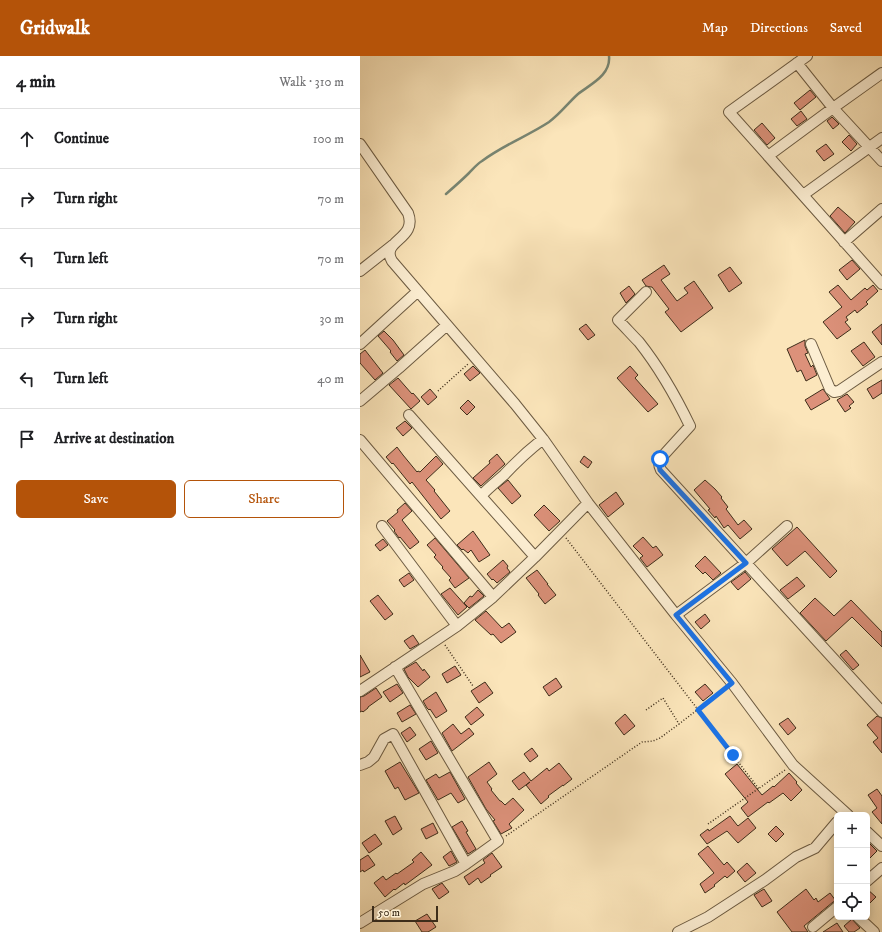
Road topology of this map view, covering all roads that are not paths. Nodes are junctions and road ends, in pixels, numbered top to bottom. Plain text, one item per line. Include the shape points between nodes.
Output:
1 (807, 56) edge
2 (797, 63) junction
3 (882, 73) edge
4 (833, 108) junction
5 (882, 138) edge
6 (360, 144) edge
7 (870, 147) junction
8 (768, 156) junction
9 (882, 161) edge
10 (803, 195) junction
11 (882, 209) edge
12 (844, 242) junction
13 (393, 244) junction
14 (360, 271) edge
15 (882, 284) edge
16 (418, 291) junction
17 (646, 292) dead end
18 (447, 325) junction
19 (360, 344) edge
20 (811, 344) dead end
21 (882, 364) edge
22 (360, 401) edge
23 (409, 414) dead end
24 (542, 439) junction
25 (360, 440) edge
26 (481, 496) junction
27 (588, 503) junction
28 (382, 526) dead end
29 (787, 526) dead end
30 (535, 557) junction
31 (746, 563) junction
32 (493, 597) junction
33 (676, 615) junction
34 (457, 626) junction
35 (395, 667) junction
36 (360, 691) edge
37 (882, 712) edge
38 (360, 765) edge
39 (843, 812) edge
40 (834, 826) edge
41 (870, 835) edge
42 (882, 846) edge
43 (466, 864) junction
44 (882, 868) edge
45 (870, 878) edge
46 (834, 910) edge
47 (861, 920) edge
48 (360, 922) edge
49 (813, 927) dead end
50 (678, 932) edge
51 (874, 932) edge

1 - 2 street
2 - 4 street
2 - 8 street via 729,112
3 - 4 street
4 - 7 street
4 - 8 street
5 - 7 street
6 - 13 street via 410,219 409,229
7 - 9 street
7 - 10 street
8 - 10 street
10 - 12 street
11 - 12 street
12 - 15 street
13 - 14 street
13 - 16 street via 390,249 392,261
16 - 18 street
16 - 19 street
17 - 31 street via 618,320 655,365 690,426 660,459 660,470
18 - 22 street
18 - 24 street
20 - 21 street via 830,389 834,392
23 - 26 street
24 - 26 street
24 - 27 street
25 - 32 street
26 - 30 street
27 - 30 street
27 - 33 street
28 - 34 street
29 - 31 street
30 - 32 street
31 - 33 street
31 - 37 street
32 - 34 street
33 - 39 street via 732,683 793,765
34 - 35 street
35 - 36 street
35 - 43 street via 498,841
38 - 43 street via 374,757 384,739 393,734
40 - 50 street via 815,848 796,857 708,917
41 - 42 street
43 - 48 street via 423,884
44 - 45 street
46 - 49 street
47 - 51 street

